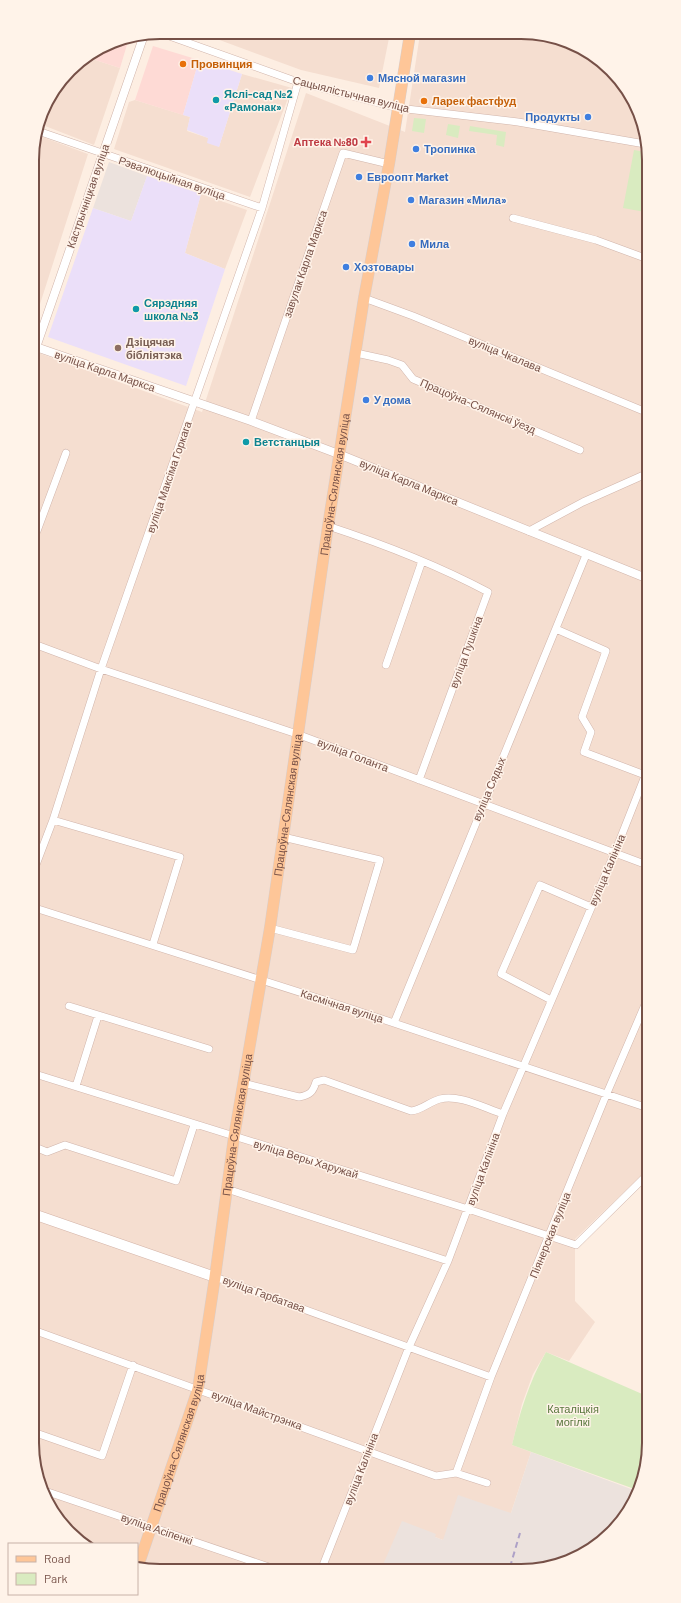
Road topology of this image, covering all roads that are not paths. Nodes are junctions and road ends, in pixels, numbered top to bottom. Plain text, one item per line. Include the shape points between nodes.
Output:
1 (178, 39) edge
2 (409, 39) edge
3 (142, 40) edge
4 (298, 82) junction
5 (398, 108) junction
6 (42, 132) edge
7 (641, 143) edge
8 (102, 154) junction
9 (389, 164) junction
10 (262, 208) junction
11 (512, 218) dead end
12 (642, 257) edge
13 (364, 298) junction
14 (39, 333) edge
15 (39, 349) edge
16 (356, 353) junction
17 (195, 402) junction
18 (642, 410) edge
19 (251, 421) junction
20 (580, 450) dead end
21 (66, 453) dead end
22 (341, 455) junction
23 (642, 476) edge
24 (39, 520) edge
25 (328, 526) junction
26 (529, 531) junction
27 (586, 555) junction
28 (422, 561) junction
29 (642, 576) edge
30 (556, 629) junction
31 (39, 646) edge
32 (386, 665) dead end
33 (101, 669) junction
34 (297, 734) junction
35 (642, 772) edge
36 (419, 780) junction
37 (642, 783) edge
38 (483, 805) junction
39 (53, 820) junction
40 (283, 837) junction
41 (615, 852) junction
42 (39, 857) edge
43 (642, 863) edge
44 (591, 908) junction
45 (39, 909) edge
46 (270, 928) junction
47 (153, 944) junction
48 (261, 981) junction
49 (551, 1000) junction
50 (69, 1006) dead end
51 (642, 1012) edge
52 (98, 1016) junction
53 (394, 1023) junction
54 (209, 1049) dead end
55 (524, 1067) junction
56 (39, 1075) edge
57 (243, 1083) junction
58 (76, 1086) junction
59 (607, 1093) junction
60 (642, 1106) edge
61 (503, 1114) junction
62 (194, 1125) junction
63 (234, 1137) junction
64 (39, 1149) edge
65 (642, 1180) edge
66 (227, 1189) junction
67 (468, 1209) junction
68 (39, 1216) edge
69 (550, 1236) junction
70 (448, 1261) junction
71 (215, 1276) junction
72 (39, 1332) edge
73 (409, 1347) junction
74 (133, 1365) junction
75 (491, 1377) junction
76 (198, 1389) junction
77 (39, 1434) edge
78 (368, 1451) junction
79 (456, 1473) junction
80 (487, 1483) dead end
81 (49, 1493) edge
82 (152, 1528) junction
83 (139, 1562) edge
84 (260, 1564) edge
85 (324, 1564) edge

1 - 4 street, Сацыялістычная вуліца
2 - 5 main road, Працоўна-Сялянская вуліца
3 - 8 street, Кастрычніцкая вуліца
4 - 5 street, Сацыялістычная вуліца
4 - 10 street, вуліца Максіма Горкага
5 - 7 street, Сацыялістычная вуліца via 518,122
5 - 9 main road, Працоўна-Сялянская вуліца
6 - 8 street, Рэвалюцыйная вуліца
8 - 10 street, Рэвалюцыйная вуліца
8 - 14 street, Кастрычніцкая вуліца
9 - 13 main road, Працоўна-Сялянская вуліца
9 - 19 street, завулак Карла Маркса via 343,153
10 - 17 street, вуліца Максіма Горкага
11 - 12 street via 596,240
13 - 16 main road, Працоўна-Сялянская вуліца
13 - 18 street, вуліца Чкалава
15 - 17 street, вуліца Карла Маркса
16 - 20 street, Працоўна-Сялянскі ўезд via 402,366 413,379
16 - 22 main road, Працоўна-Сялянская вуліца
17 - 19 street, вуліца Карла Маркса
17 - 33 street, вуліца Максіма Горкага
19 - 22 street, вуліца Карла Маркса
21 - 24 street
22 - 25 main road, Працоўна-Сялянская вуліца
22 - 26 street, вуліца Карла Маркса
23 - 26 street via 583,502
25 - 28 street, вуліца Пушкіна
25 - 34 main road, Працоўна-Сялянская вуліца
26 - 27 street, вуліца Карла Маркса
27 - 29 street, вуліца Карла Маркса
27 - 30 street, вуліца Сядых
28 - 32 street
28 - 36 street, вуліца Пушкіна via 488,592
30 - 35 street via 606,651 582,717 591,732 584,752
30 - 38 street, вуліца Сядых
31 - 33 street, вуліца Голанта
33 - 34 street, вуліца Голанта
33 - 39 street, вуліца Максіма Горкага
34 - 36 street, вуліца Голанта
34 - 40 main road, Працоўна-Сялянская вуліца
36 - 38 street, вуліца Голанта
37 - 41 street, вуліца Калініна
38 - 41 street, вуліца Голанта
38 - 53 street, вуліца Сядых
39 - 42 street, вуліца Максіма Горкага
39 - 47 street via 180,857
40 - 46 main road, Працоўна-Сялянская вуліца
40 - 46 street via 380,860 353,950
41 - 43 street, вуліца Голанта
41 - 44 street, вуліца Калініна
44 - 49 street, вуліца Калініна
44 - 49 street via 540,885 501,974
45 - 47 street, Касмічная вуліца
46 - 48 main road, Працоўна-Сялянская вуліца
47 - 48 street, Касмічная вуліца
48 - 53 street, Касмічная вуліца
48 - 57 main road, Працоўна-Сялянская вуліца
49 - 55 street, вуліца Калініна
50 - 52 street
51 - 59 street, Піянерская вуліца
52 - 54 street
52 - 58 street
53 - 55 street, Касмічная вуліца
55 - 59 street, Касмічная вуліца
55 - 61 street, вуліца Калініна
56 - 58 street, вуліца Веры Харужай
57 - 61 street via 299,1097 308,1096 313,1092 316,1082 324,1080 411,1111 420,1110 438,1100 451,1097
57 - 63 main road, Працоўна-Сялянская вуліца
58 - 62 street, вуліца Веры Харужай
59 - 60 street, Касмічная вуліца
59 - 69 street, Піянерская вуліца
61 - 67 street, вуліца Калініна
62 - 63 street, вуліца Веры Харужай
62 - 64 street via 176,1181 65,1145 47,1152
63 - 66 main road, Працоўна-Сялянская вуліца
63 - 67 street, вуліца Веры Харужай
65 - 69 street, вуліца Веры Харужай via 576,1245
66 - 70 street
66 - 71 main road, Працоўна-Сялянская вуліца
67 - 69 street, вуліца Веры Харужай
67 - 70 street, вуліца Калініна
68 - 71 main road, вуліца Гарбатава
69 - 75 street, Піянерская вуліца
70 - 73 street, вуліца Калініна
71 - 73 street, вуліца Гарбатава
71 - 76 main road, Працоўна-Сялянская вуліца
72 - 74 street, вуліца Майстрэнка
73 - 75 street, вуліца Гарбатава
73 - 78 street, вуліца Калініна
74 - 76 street, вуліца Майстрэнка
74 - 77 street via 102,1456
75 - 79 street, Піянерская вуліца
76 - 78 street, вуліца Майстрэнка
76 - 82 main road, Працоўна-Сялянская вуліца
78 - 79 street, вуліца Майстрэнка via 436,1476
78 - 85 street, вуліца Калініна
79 - 80 street
81 - 82 street, вуліца Асіпенкі
82 - 83 main road, Працоўна-Сялянская вуліца
82 - 84 street, вуліца Асіпенкі

